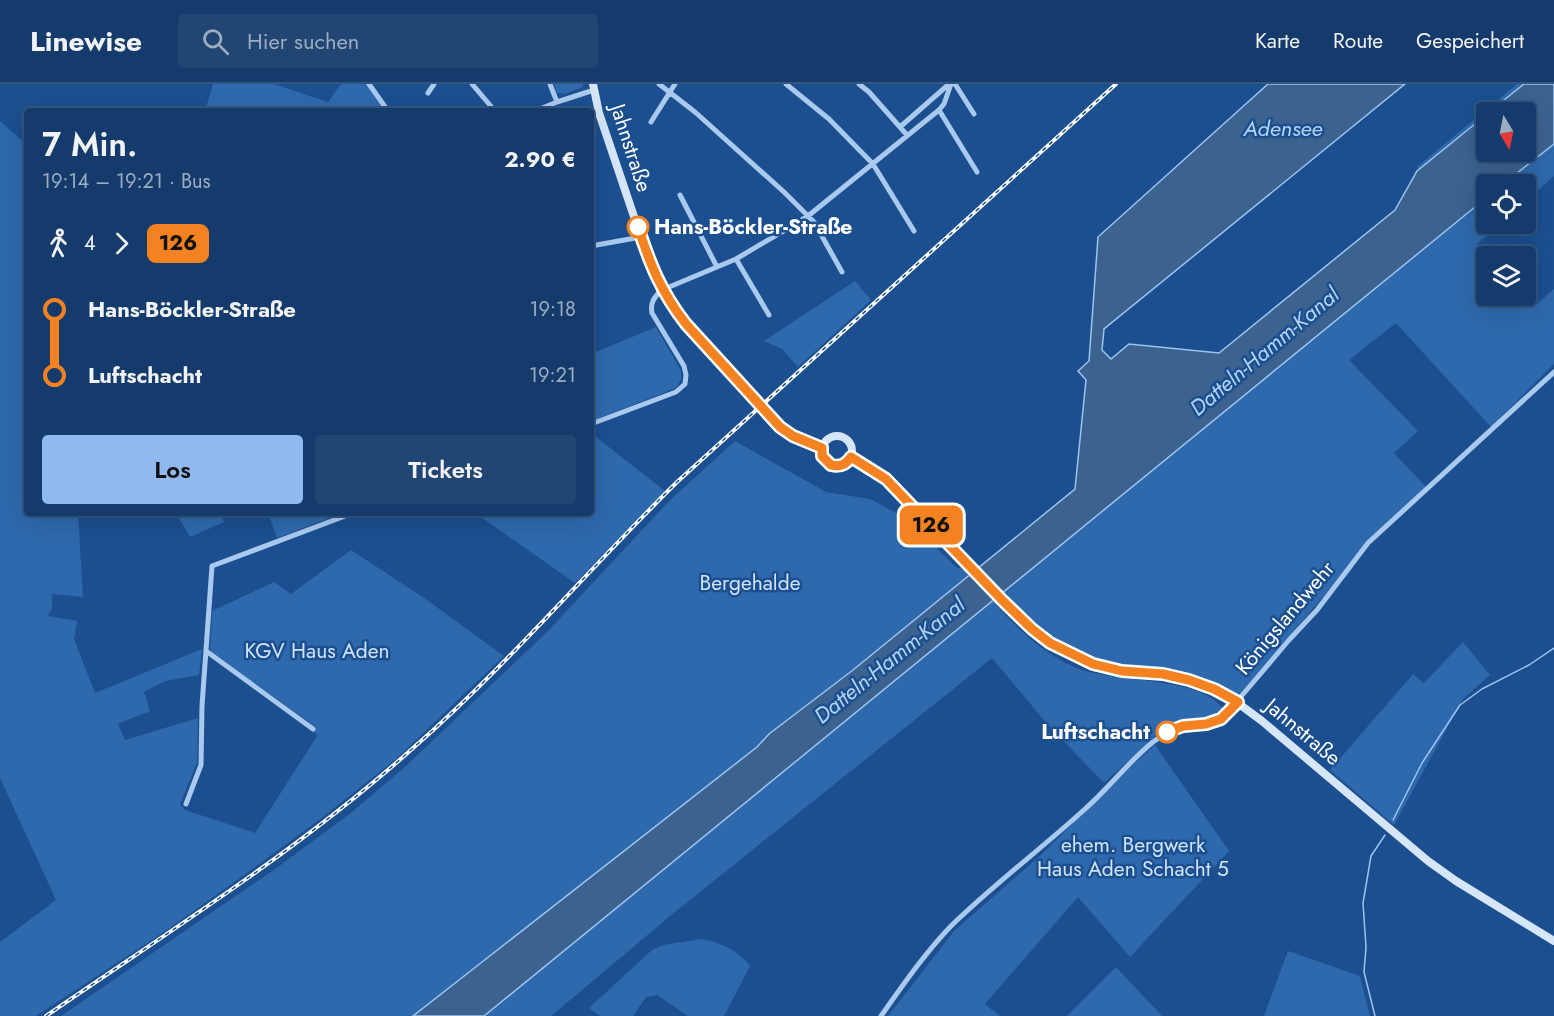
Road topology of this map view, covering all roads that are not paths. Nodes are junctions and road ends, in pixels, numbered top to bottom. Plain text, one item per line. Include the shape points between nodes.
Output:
1 (369, 84) edge
2 (434, 84) edge
3 (472, 84) edge
4 (550, 84) edge
5 (659, 84) edge
6 (675, 84) edge
7 (786, 84) edge
8 (859, 84) edge
9 (952, 84) edge
10 (594, 87) edge
11 (670, 92) junction
12 (428, 93) dead end
13 (557, 102) junction
14 (386, 108) edge
15 (492, 108) edge
16 (542, 108) edge
17 (939, 110) junction
18 (974, 114) dead end
19 (651, 122) dead end
20 (900, 127) junction
21 (907, 135) junction
22 (873, 164) junction
23 (977, 172) dead end
24 (680, 195) dead end
25 (808, 216) junction
26 (914, 231) dead end
27 (641, 237) junction
28 (594, 245) edge
29 (736, 259) junction
30 (717, 267) junction
31 (842, 272) dead end
32 (662, 290) junction
33 (769, 315) dead end
34 (1554, 372) edge
35 (594, 423) edge
36 (822, 448) junction
37 (851, 457) junction
38 (345, 516) edge
39 (206, 651) junction
40 (1238, 702) junction
41 (313, 729) dead end
42 (186, 804) dead end
43 (1554, 941) edge
44 (881, 1016) edge

1 - 14 street
2 - 12 street
3 - 15 street
4 - 13 street
5 - 11 street
6 - 11 street
7 - 22 street via 829,118
8 - 20 street
9 - 17 street
9 - 18 street
9 - 20 street
10 - 13 street
10 - 27 main road, Jahnstraße via 599,113
11 - 19 street
11 - 25 street
13 - 16 street
17 - 21 street
17 - 23 street
20 - 21 street
21 - 22 street
22 - 25 street
22 - 26 street
24 - 30 street
25 - 29 street
25 - 31 street
27 - 28 street
27 - 32 main road, Jahnstraße
29 - 30 street
29 - 33 street
30 - 32 street
32 - 35 street via 654,298 652,313 684,366 682,388
32 - 36 main road, Jahnstraße, bridge via 686,324 769,415 793,436
34 - 40 street, Königslandwehr via 1368,543
36 - 37 main road via 822,456 831,465 840,466
36 - 37 main road via 830,438 843,438 851,448
37 - 40 main road, Jahnstraße via 886,479 1003,601 1050,643 1107,668 1189,680
38 - 39 street via 212,566
39 - 41 street
39 - 42 street via 201,765
40 - 43 main road, Jahnstraße via 1428,861
40 - 44 street, Königslandwehr via 1221,719 1183,726 1152,744 1088,807 950,928

